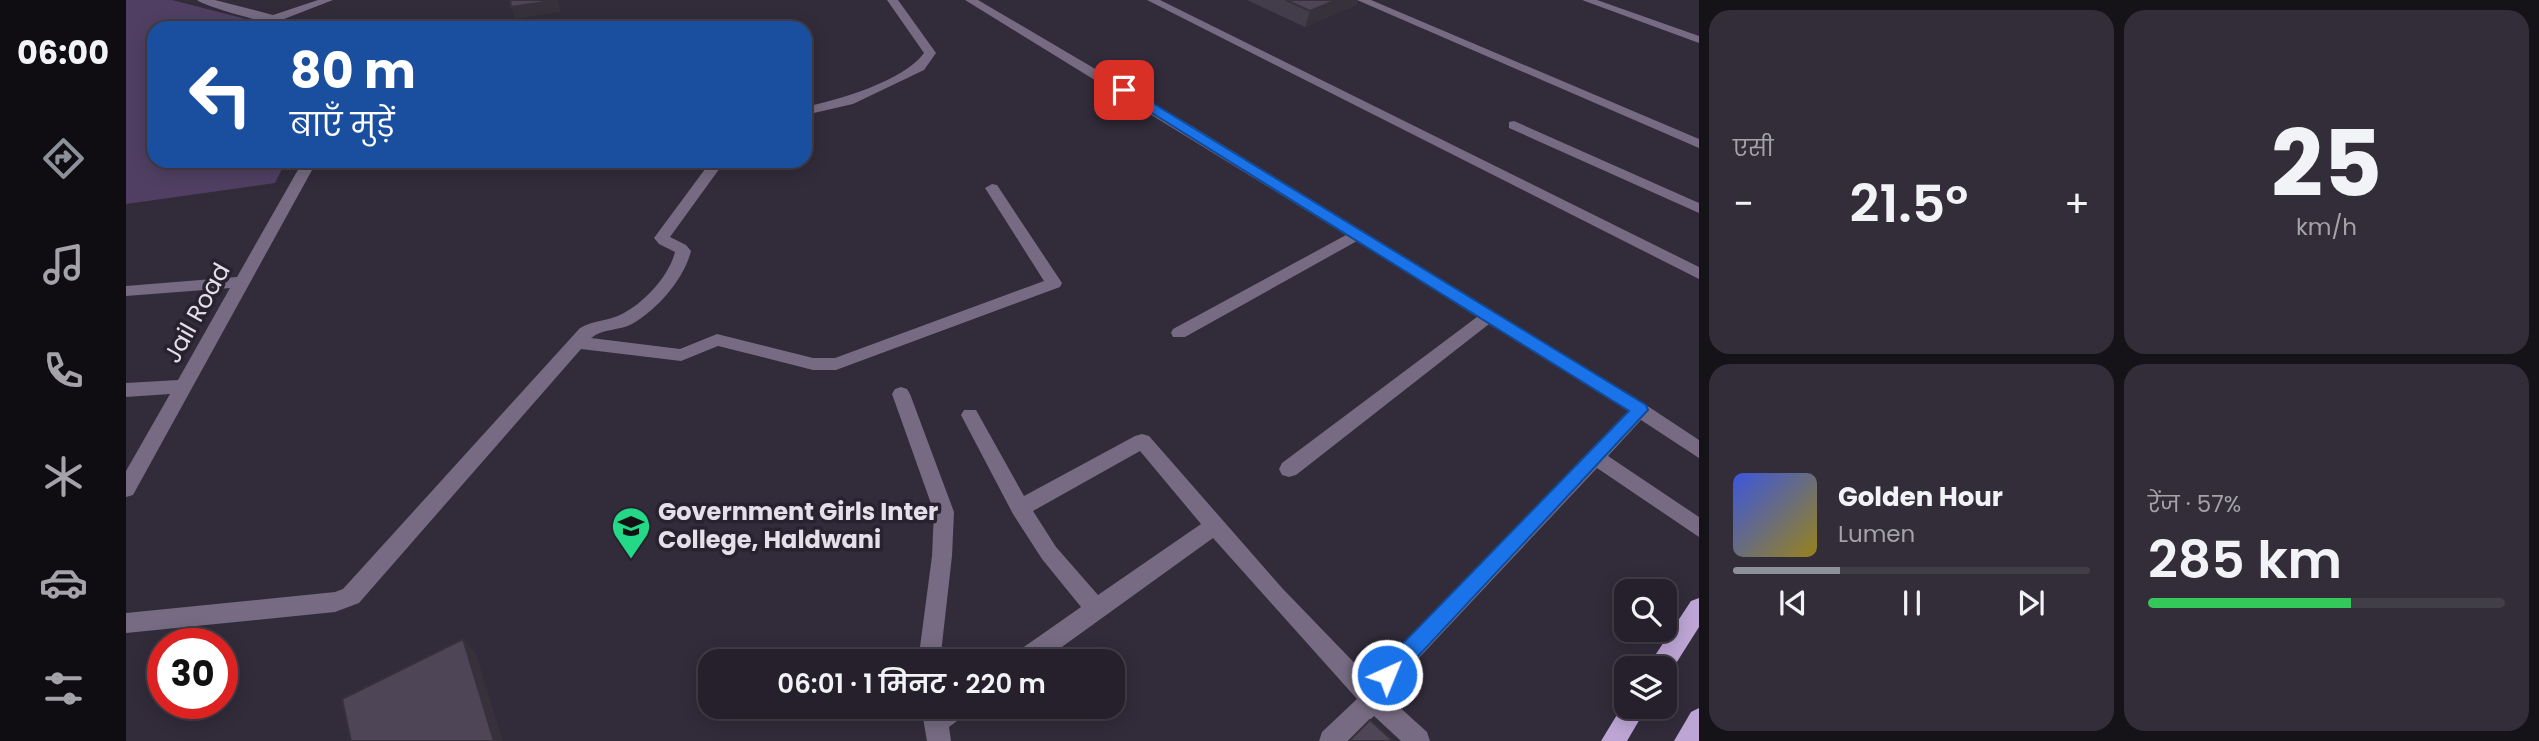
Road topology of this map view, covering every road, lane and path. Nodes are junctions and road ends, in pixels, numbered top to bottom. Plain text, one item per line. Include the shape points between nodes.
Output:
1 (202, 0) edge
2 (328, 0) edge
3 (892, 0) edge
4 (970, 0) edge
5 (1152, 0) edge
6 (1362, 0) edge
7 (1587, 0) edge
8 (274, 19) junction
9 (278, 21) edge
10 (1699, 40) edge
11 (812, 109) edge
12 (1514, 125) dead end
13 (1699, 144) edge
14 (306, 168) edge
15 (713, 168) edge
16 (992, 188) dead end
17 (1699, 208) edge
18 (1357, 235) junction
19 (1699, 274) edge
20 (242, 282) junction
21 (126, 291) edge
22 (1489, 316) junction
23 (1179, 333) dead end
24 (576, 342) junction
25 (184, 386) junction
26 (126, 390) edge
27 (901, 394) dead end
28 (1640, 410) junction
29 (970, 415) dead end
30 (1699, 450) edge
31 (1595, 457) junction
32 (1289, 469) dead end
33 (126, 489) edge
34 (1020, 508) junction
35 (1215, 525) junction
36 (1699, 528) edge
37 (1699, 608) edge
38 (1096, 609) junction
39 (126, 623) edge
40 (931, 649) edge
41 (1040, 649) edge
42 (1668, 656) edge
43 (1371, 698) junction
44 (1627, 719) edge
45 (1331, 741) edge
46 (1418, 741) edge
47 (1613, 741) edge

1 - 8 street
2 - 8 street
3 - 11 street via 930,53 928,59 849,101
4 - 18 street
5 - 19 street
6 - 13 street
7 - 10 street
8 - 9 street
12 - 17 street
14 - 20 street, Jail Road
15 - 24 street via 662,238 683,251 679,267 626,320 591,328
16 - 24 street via 1054,283 836,363 813,364 717,340 681,355
18 - 22 street
18 - 23 street
20 - 21 street
20 - 25 street, Jail Road
22 - 28 street
22 - 32 street
24 - 39 street via 351,596 335,602
25 - 26 street
25 - 33 street, Jail Road
27 - 40 street via 944,512
28 - 30 street
28 - 31 street
29 - 34 street
31 - 36 street
31 - 43 street
34 - 35 street via 1142,441
34 - 38 street via 1049,553
35 - 38 street
35 - 43 street
37 - 42 main road
38 - 41 street
43 - 45 street
43 - 46 street
44 - 47 main road

